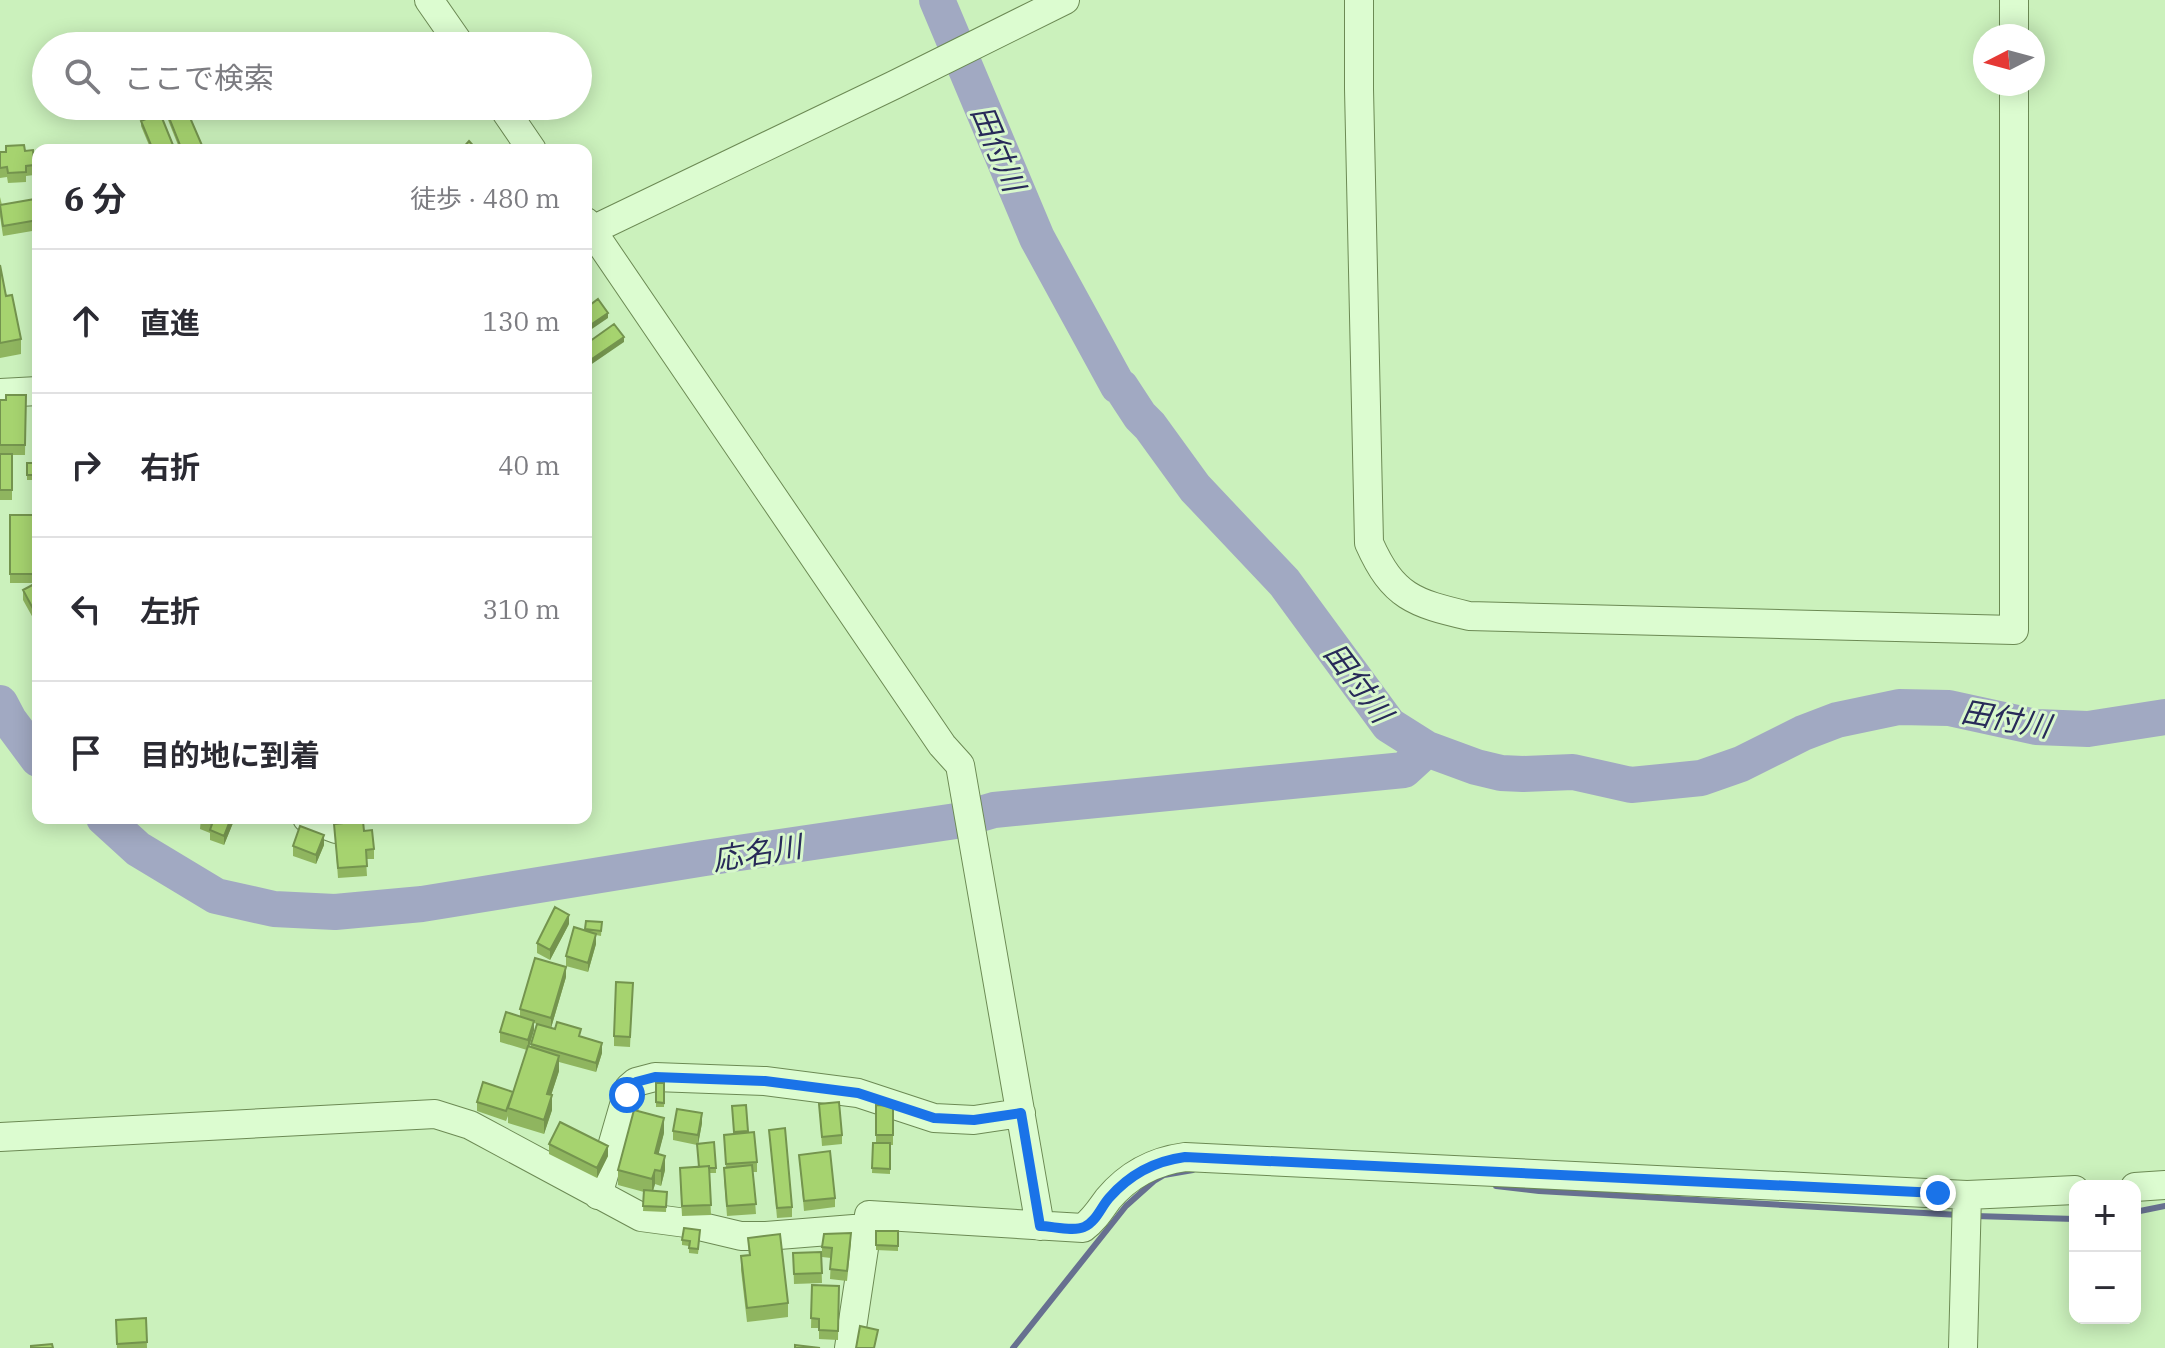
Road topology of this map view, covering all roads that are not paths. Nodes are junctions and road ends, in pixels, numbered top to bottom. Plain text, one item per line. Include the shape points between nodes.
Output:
1 (429, 0) edge
2 (1065, 0) edge
3 (1359, 0) edge
4 (2014, 0) edge
5 (1025, 9) edge
6 (2014, 24) edge
7 (451, 32) edge
8 (2014, 96) edge
9 (512, 120) edge
10 (528, 144) edge
11 (592, 226) edge
12 (592, 234) edge
13 (32, 391) edge
14 (0, 393) edge
15 (323, 824) edge
16 (336, 829) edge
17 (1021, 1113) junction
18 (0, 1137) edge
19 (2165, 1185) edge
20 (2141, 1187) edge
21 (2069, 1190) edge
22 (598, 1195) junction
23 (1967, 1195) junction
24 (1040, 1226) junction
25 (866, 1228) junction
26 (849, 1348) edge
27 (1963, 1348) edge

1 - 7 street
2 - 5 street
3 - 8 street via 1369,543 1391,584 1430,607 1469,616 2014,630
4 - 6 street
5 - 11 street via 1003,31
9 - 10 street
12 - 17 street via 960,765
13 - 14 street
15 - 16 street
17 - 22 street via 974,1120 934,1118 858,1093 817,1086 655,1077 629,1088
17 - 24 street
18 - 22 street via 435,1114 470,1125
19 - 20 street
21 - 23 street
22 - 25 street via 641,1217 741,1236
23 - 24 street via 1185,1157 1132,1177 1083,1228
23 - 27 street
24 - 25 street via 877,1214 869,1215
25 - 26 street

